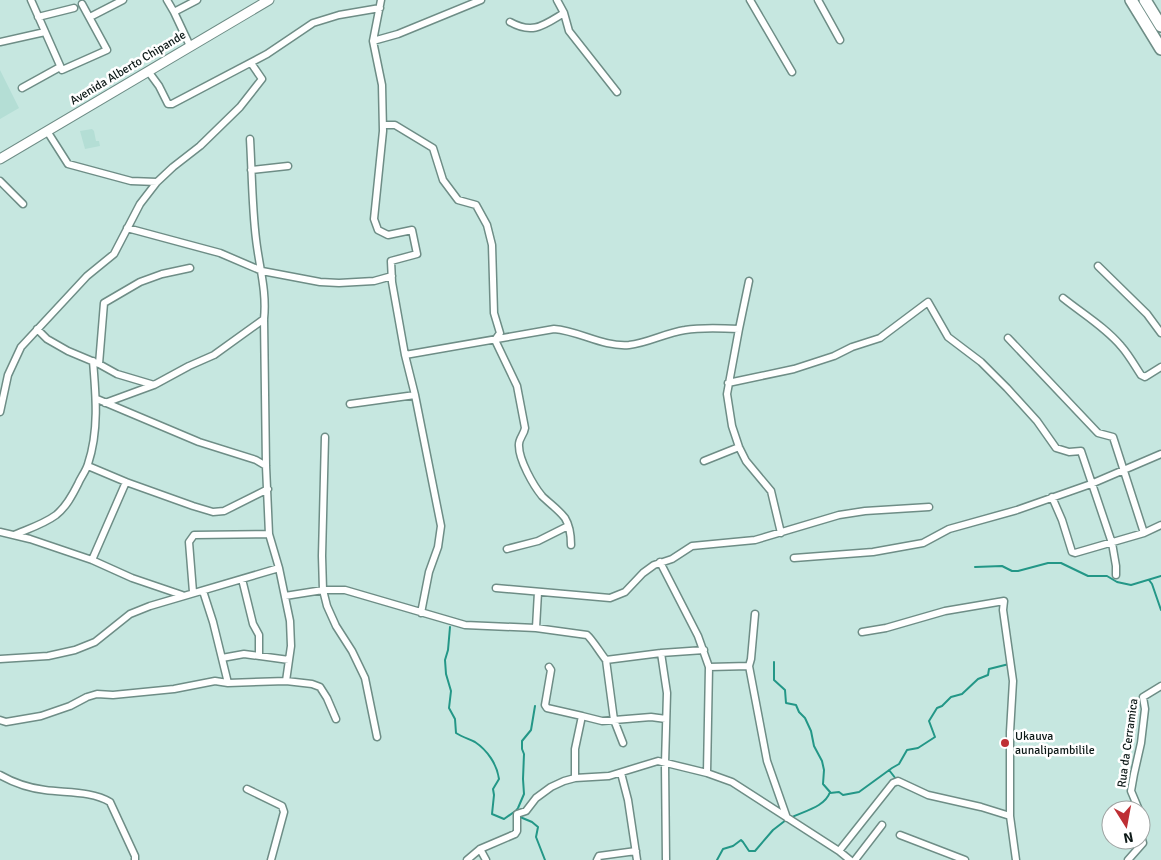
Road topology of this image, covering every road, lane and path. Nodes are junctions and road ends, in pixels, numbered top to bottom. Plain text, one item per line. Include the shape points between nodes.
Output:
1 (31, 0) edge
2 (122, 0) edge
3 (167, 0) edge
4 (197, 0) edge
5 (269, 0) edge
6 (381, 0) edge
7 (481, 0) edge
8 (557, 0) edge
9 (750, 0) edge
10 (818, 0) edge
11 (1131, 0) edge
12 (1145, 0) edge
13 (111, 3) edge
14 (82, 4) dead end
15 (74, 8) dead end
16 (380, 8) junction
17 (174, 12) junction
18 (564, 13) junction
19 (38, 17) junction
20 (90, 17) junction
21 (510, 22) dead end
22 (1161, 26) edge
23 (45, 32) junction
24 (840, 40) dead end
25 (373, 41) junction
26 (0, 42) edge
27 (190, 46) junction
28 (1161, 49) edge
29 (251, 63) junction
30 (60, 67) junction
31 (148, 71) junction
32 (792, 72) dead end
33 (22, 88) dead end
34 (617, 92) dead end
35 (383, 125) junction
36 (47, 131) junction
37 (250, 139) dead end
38 (0, 158) edge
39 (288, 166) dead end
40 (252, 170) junction
41 (0, 181) edge
42 (156, 182) junction
43 (23, 204) dead end
44 (127, 228) junction
45 (1098, 266) dead end
46 (190, 268) dead end
47 (262, 271) junction
48 (392, 276) junction
49 (749, 281) dead end
50 (1063, 298) dead end
51 (264, 319) junction
52 (37, 329) junction
53 (739, 329) junction
54 (1161, 333) edge
55 (1008, 338) dead end
56 (496, 340) junction
57 (405, 355) junction
58 (96, 362) junction
59 (1161, 368) edge
60 (728, 383) junction
61 (154, 385) junction
62 (415, 395) junction
63 (97, 398) junction
64 (105, 403) junction
65 (350, 404) dead end
66 (0, 412) edge
67 (325, 437) dead end
68 (739, 447) junction
69 (1161, 454) edge
70 (704, 461) dead end
71 (88, 466) junction
72 (266, 466) junction
73 (1125, 470) junction
74 (126, 482) junction
75 (1091, 484) junction
76 (268, 488) junction
77 (1052, 497) junction
78 (929, 508) dead end
79 (1161, 525) edge
80 (568, 526) junction
81 (0, 532) edge
82 (781, 533) junction
83 (1144, 533) junction
84 (269, 534) junction
85 (14, 535) junction
86 (1112, 543) junction
87 (571, 545) dead end
88 (507, 549) dead end
89 (794, 558) dead end
90 (92, 560) junction
91 (660, 562) junction
92 (279, 568) junction
93 (1116, 575) dead end
94 (242, 579) junction
95 (496, 588) dead end
96 (323, 590) junction
97 (203, 591) junction
98 (192, 592) junction
99 (538, 592) junction
100 (182, 596) junction
101 (285, 596) junction
102 (421, 613) junction
103 (755, 614) dead end
104 (536, 628) junction
105 (862, 632) dead end
106 (704, 650) junction
107 (662, 653) junction
108 (259, 656) junction
109 (222, 658) junction
110 (0, 659) edge
111 (289, 660) junction
112 (606, 660) junction
113 (709, 666) junction
114 (749, 666) junction
115 (549, 667) dead end
116 (286, 681) junction
117 (228, 683) junction
118 (1161, 686) edge
119 (582, 716) junction
120 (336, 719) dead end
121 (666, 719) junction
122 (0, 720) edge
123 (614, 720) junction
124 (377, 736) dead end
125 (623, 743) dead end
126 (665, 764) junction
127 (621, 773) junction
128 (707, 773) junction
129 (0, 775) edge
130 (575, 778) junction
131 (247, 789) dead end
132 (1135, 800) edge
133 (1010, 816) junction
134 (787, 818) junction
135 (882, 825) dead end
136 (900, 834) dead end
137 (480, 849) junction
138 (636, 851) junction
139 (839, 851) junction
140 (135, 860) edge
141 (271, 860) edge
142 (467, 860) edge
143 (486, 860) edge
144 (598, 860) edge
145 (637, 860) edge
146 (666, 860) edge
147 (850, 860) edge
148 (855, 860) edge
149 (965, 860) edge
150 (1016, 860) edge

1 - 19 street
2 - 13 street
3 - 17 street
4 - 17 street
5 - 27 main road, Avenida Alberto Chipande
6 - 16 street
7 - 25 street
8 - 18 street
9 - 32 street
10 - 24 street
11 - 28 highway
12 - 22 highway
13 - 20 street
14 - 20 street
15 - 19 street
16 - 25 street
16 - 29 street via 313,23
17 - 27 street
18 - 21 street via 535,28 519,28
18 - 34 street via 569,31
19 - 23 street
20 - 30 street via 107,50 62,70
23 - 26 street
23 - 30 street
25 - 35 street via 382,85
27 - 31 main road, Avenida Alberto Chipande
29 - 31 street via 172,104 168,104
29 - 42 street via 262,79 255,89 200,146
30 - 33 street
31 - 36 main road, Avenida Alberto Chipande
35 - 48 street via 374,219 378,230 388,235 412,230 417,254 391,261
35 - 56 street via 395,125 433,148 443,180 458,200 476,205 487,225 492,245 494,313 500,333
36 - 38 main road, Avenida Alberto Chipande
36 - 42 street via 68,164 132,181
37 - 40 street
39 - 40 street
40 - 47 street via 256,239
41 - 43 street
42 - 44 street
44 - 47 street via 220,253
44 - 52 street via 114,254 86,276
45 - 54 street via 1147,314
46 - 58 street via 140,282 104,303
47 - 48 street via 339,283 374,281
47 - 51 street via 266,304
48 - 57 street
49 - 53 street
50 - 59 street via 1105,329 1141,375 1145,377
51 - 61 street via 214,355
51 - 72 street
52 - 58 street via 58,346
52 - 66 street via 21,347 8,375
53 - 56 street via 685,330 628,345 554,329
53 - 60 street
55 - 73 street via 1098,433 1113,437
56 - 57 street
56 - 80 street via 517,386 525,428 518,444 523,461 536,487
57 - 62 street
58 - 61 street via 123,376
58 - 63 street
60 - 68 street via 732,426
60 - 75 street via 794,369 880,338 928,302 948,337 981,362 1007,388 1056,448 1081,451
61 - 64 street
62 - 65 street
62 - 102 street via 441,526
63 - 64 street
63 - 71 street via 94,440
64 - 72 street
67 - 96 street
68 - 70 street
68 - 82 street via 746,461 771,491
69 - 73 street
71 - 74 street
71 - 85 street via 71,499 56,515
72 - 76 street
73 - 75 street
73 - 83 street
74 - 76 street via 213,512 224,511
74 - 90 street
75 - 77 street
75 - 86 street
76 - 84 street
77 - 86 street via 1072,552
77 - 89 street via 949,529 923,543 873,552
78 - 82 street via 839,515
79 - 83 street
80 - 87 street
80 - 88 street via 538,541
81 - 85 street
82 - 91 street via 755,540 692,546 672,559
83 - 86 street
84 - 92 street
84 - 98 street via 194,535 189,542
85 - 90 street
86 - 93 street
90 - 100 street
91 - 99 street via 617,596 605,598
91 - 106 street
92 - 94 street
92 - 101 street
94 - 97 street
94 - 108 street via 253,624 259,635
95 - 99 street
96 - 101 street
96 - 102 street via 344,590
96 - 124 street via 336,626 365,678
97 - 98 street
97 - 109 street
98 - 100 street
99 - 104 street
100 - 110 street via 130,614 95,642 75,650 48,656
101 - 111 street via 290,621
102 - 104 street via 464,625
103 - 114 street
104 - 112 street via 587,635
105 - 133 street via 945,611 1004,601 1013,682
106 - 107 street
106 - 113 street
107 - 112 street
107 - 121 street via 667,693
108 - 109 street via 244,654
108 - 111 street
109 - 117 street
111 - 116 street
112 - 123 street
113 - 114 street
113 - 128 street
114 - 134 street via 767,761
115 - 119 street via 547,708
116 - 117 street
116 - 120 street via 320,687
117 - 122 street via 215,681 174,689 97,694 41,716 6,722
118 - 132 street, Rua da Cerramica via 1143,697 1145,709 1141,743 1131,791
119 - 123 street
119 - 130 street via 575,749
121 - 123 street
121 - 126 street
123 - 125 street
126 - 127 street via 651,762
126 - 128 street
126 - 146 street
127 - 130 street
127 - 138 street
128 - 134 street via 732,782
129 - 140 street via 24,786 94,796 110,802
130 - 137 street via 551,786 526,811 516,814 515,834
131 - 141 street via 282,806 284,812
133 - 139 street via 928,795 898,781 893,783
133 - 150 street
134 - 139 street
135 - 148 street
136 - 149 street
137 - 142 street
137 - 143 street
138 - 144 street via 599,856
138 - 145 street
139 - 147 street

